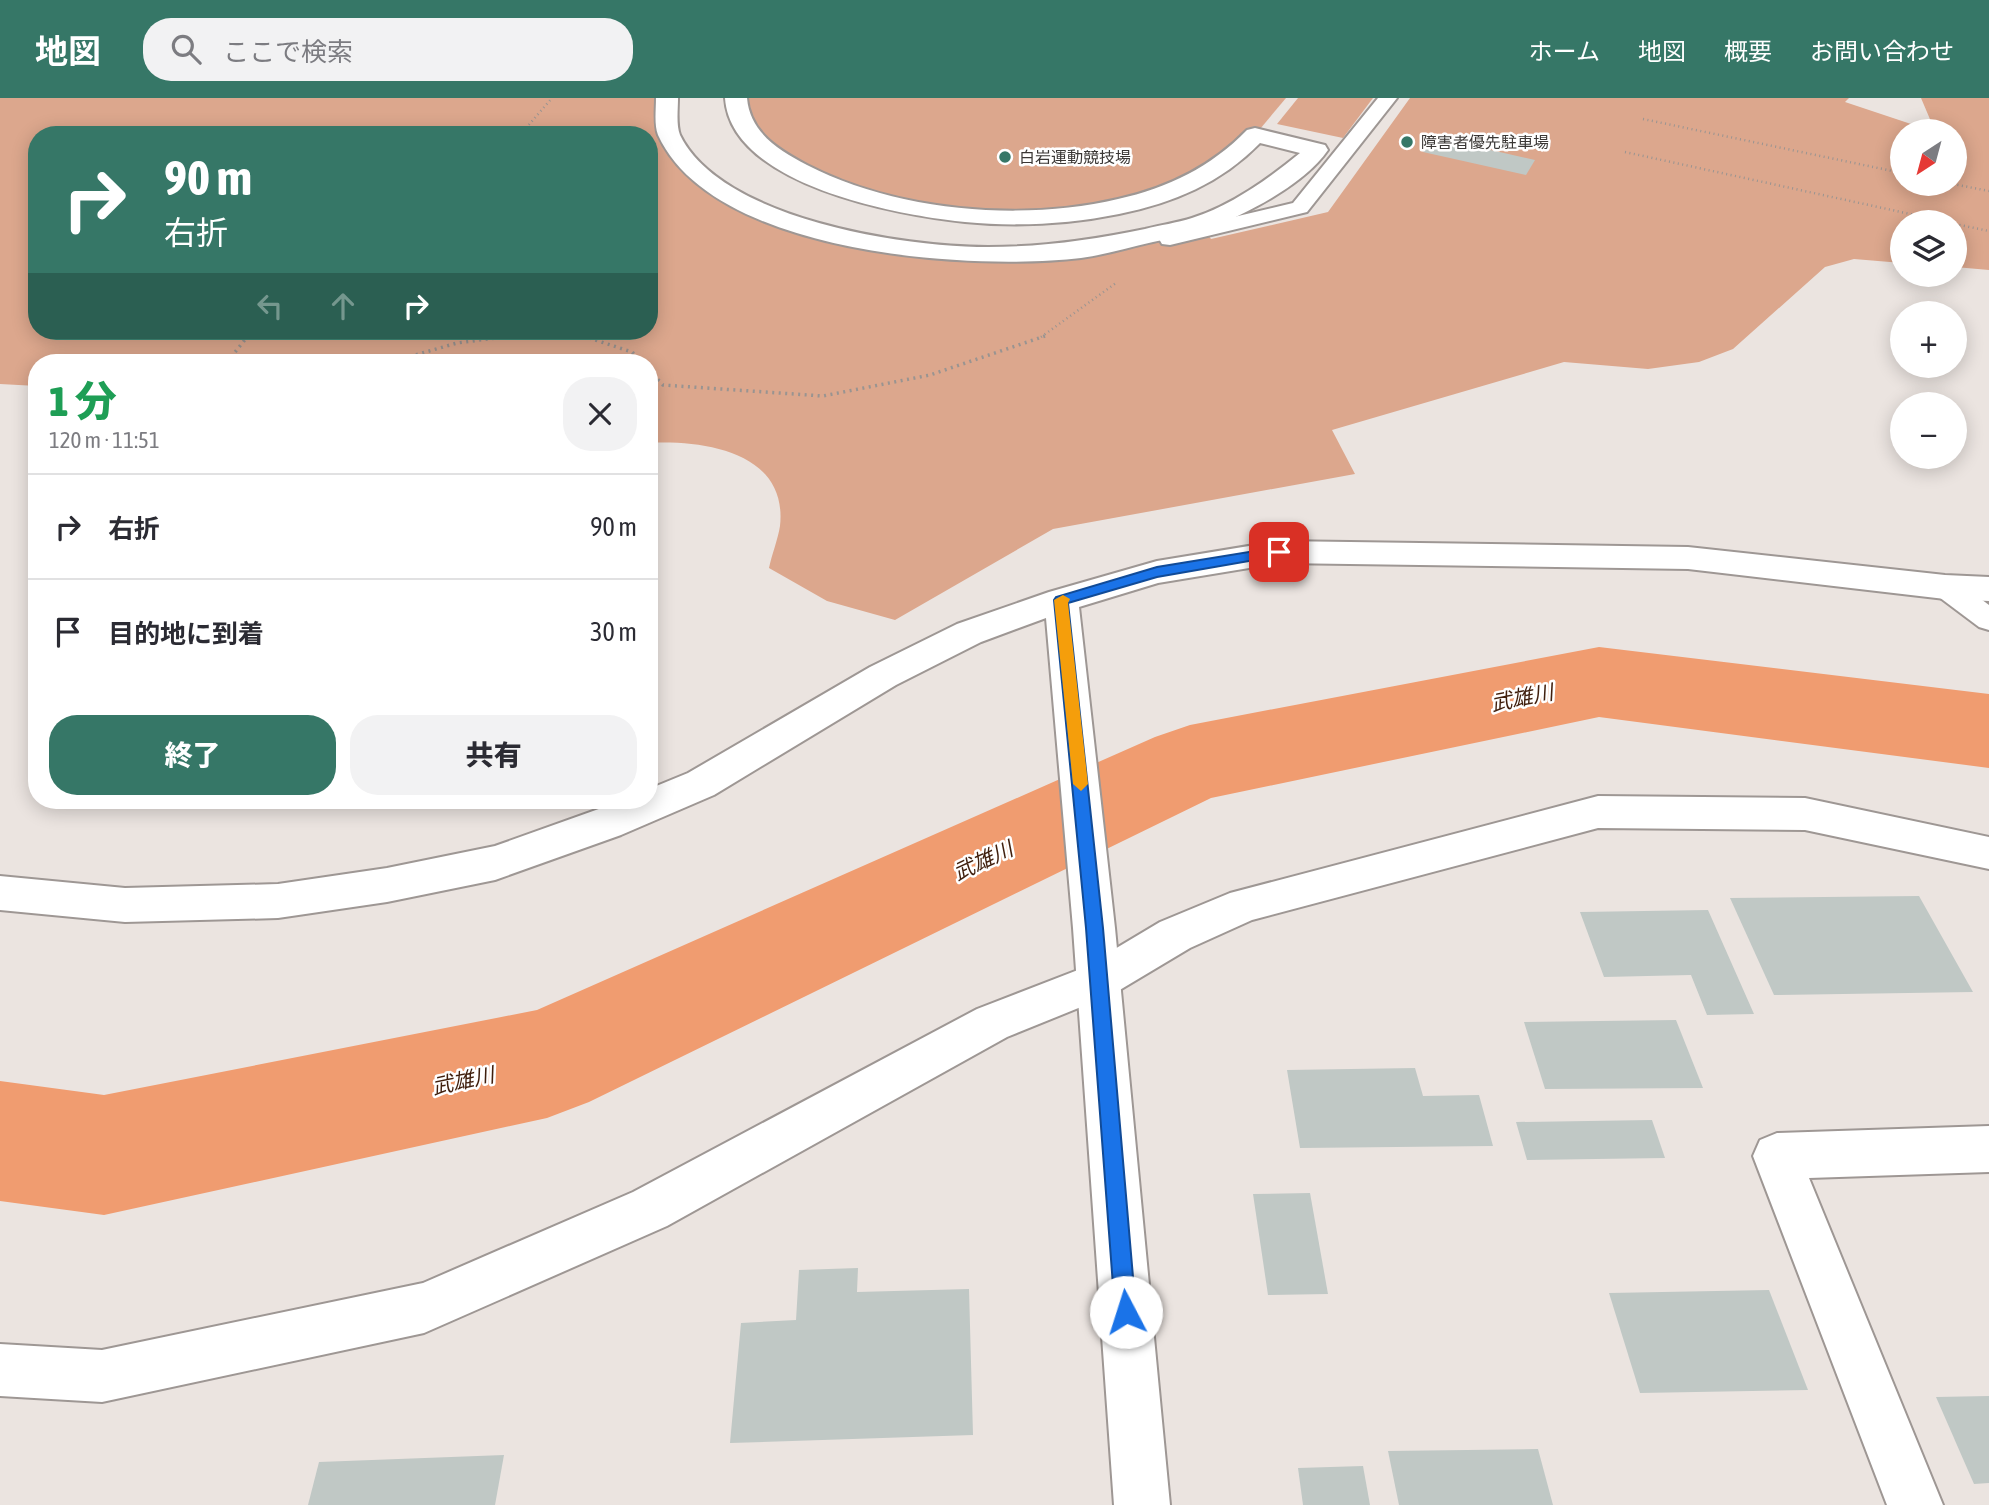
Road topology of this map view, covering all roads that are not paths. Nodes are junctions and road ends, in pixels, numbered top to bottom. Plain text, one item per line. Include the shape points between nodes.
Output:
1 (667, 98) edge
2 (736, 98) edge
3 (1388, 98) edge
4 (1170, 239) road end
5 (1945, 587) junction
6 (1989, 589) edge
7 (1061, 600) junction
8 (1989, 621) edge
9 (658, 802) edge
10 (642, 809) edge
11 (1989, 853) edge
12 (0, 893) edge
13 (1098, 981) junction
14 (1989, 1149) edge
15 (0, 1370) edge
16 (1142, 1505) edge
17 (1915, 1505) edge

1 - 2 street via 668,133 690,164 733,200 802,227 884,245 986,255 1082,250 1200,224 1275,186 1317,149 1255,135 1232,159 1199,180 1160,196 1076,212 1020,217 962,215 904,208 804,175 747,133
3 - 4 lane via 1300,208
5 - 6 street
5 - 7 street via 1688,558 1279,552 1157,572
5 - 8 lane
7 - 9 street via 969,633 883,676 701,784
7 - 13 street
10 - 12 street via 495,863 278,901 125,905
11 - 13 street via 1805,814 1598,812 1244,905 1175,935
13 - 15 street via 992,1023 650,1209 424,1308 102,1376
13 - 16 street
14 - 17 street via 1777,1156

